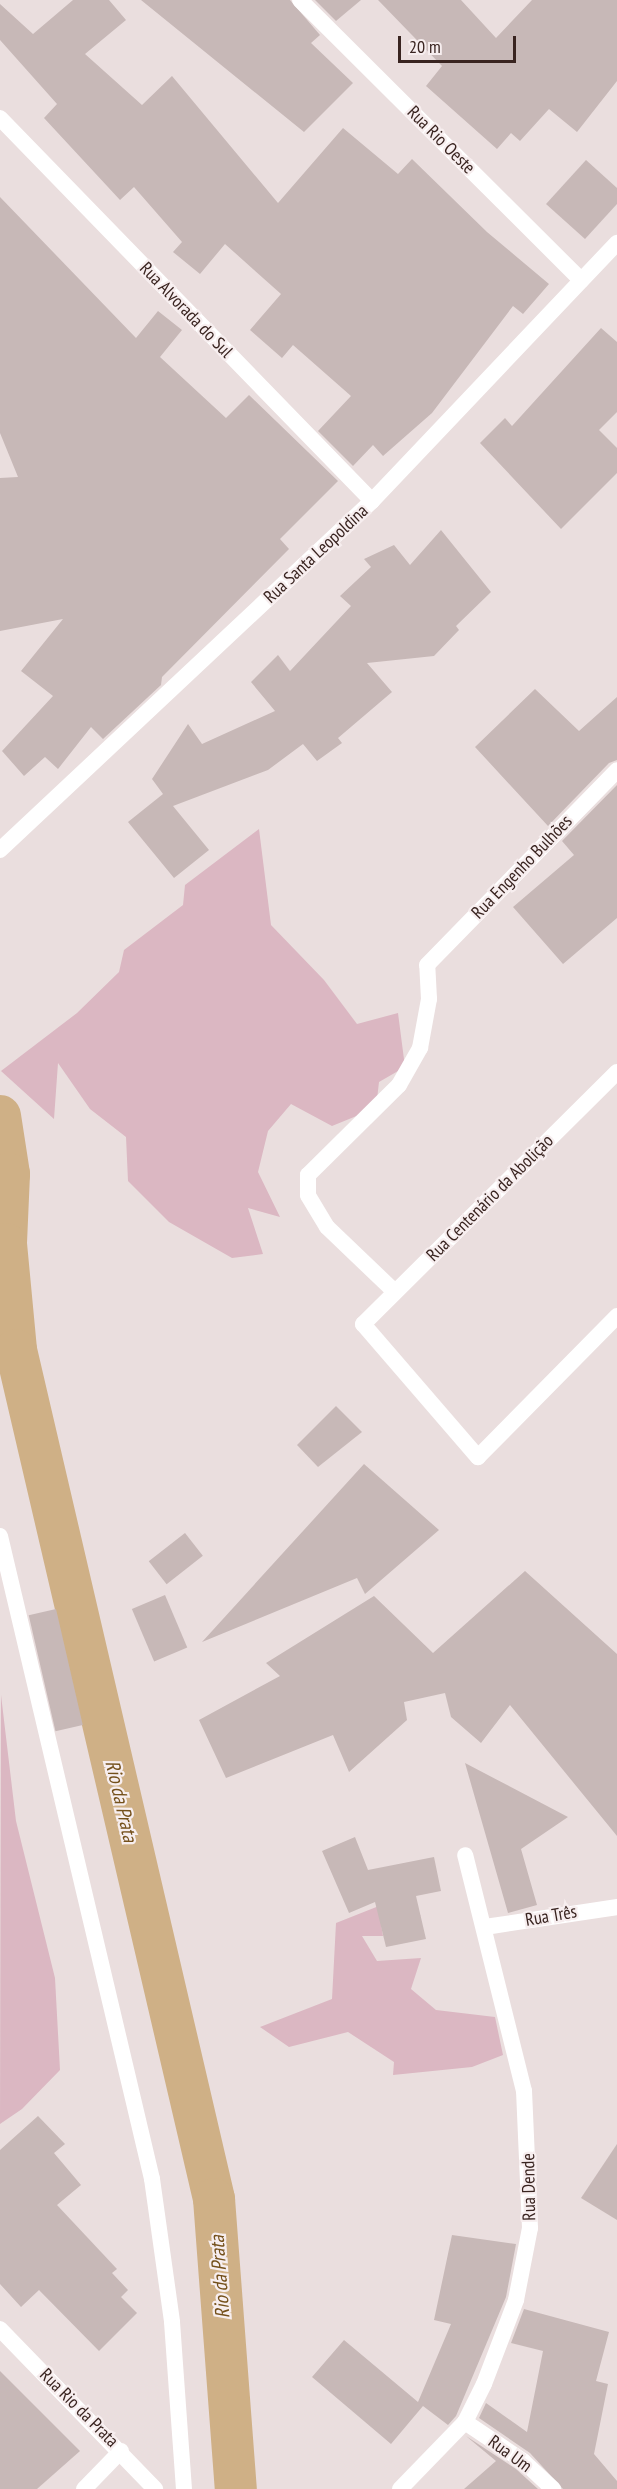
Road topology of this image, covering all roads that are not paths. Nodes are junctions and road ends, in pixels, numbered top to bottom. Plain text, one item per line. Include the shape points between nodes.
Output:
1 (300, 0) edge
2 (0, 118) edge
3 (617, 243) edge
4 (582, 280) junction
5 (372, 501) junction
6 (617, 770) edge
7 (0, 850) edge
8 (617, 1072) edge
9 (395, 1292) junction
10 (617, 1316) edge
11 (0, 1536) edge
12 (465, 1855) dead end
13 (617, 1907) edge
14 (485, 1927) junction
15 (0, 2329) edge
16 (465, 2422) junction
17 (121, 2451) junction
18 (84, 2489) edge
19 (155, 2489) edge
20 (184, 2489) edge
21 (400, 2489) edge
22 (553, 2489) edge

1 - 4 street, Rua Rio Oeste
2 - 5 street, Rua Alvorada do Sul
3 - 4 street, Rua Santa Leopoldina
4 - 5 street, Rua Santa Leopoldina
5 - 7 street, Rua Santa Leopoldina
6 - 9 street, Rua Engenho Bulhões via 428,965 429,999 420,1048 404,1076 308,1176 308,1195 327,1227
8 - 9 street, Rua Centenário da Abolição
9 - 10 street, Rua Centenário da Abolição via 363,1324 478,1456
11 - 20 street via 152,2179 175,2354
12 - 14 street, Rua Dende
13 - 14 street, Rua Três
14 - 16 street, Rua Dende via 524,2091 530,2228 516,2300 501,2345
15 - 17 street, Rua Rio da Prata
16 - 21 street, Rua Dende
16 - 22 street, Rua Um via 523,2461
17 - 18 street
17 - 19 street, Rua Rio da Prata

